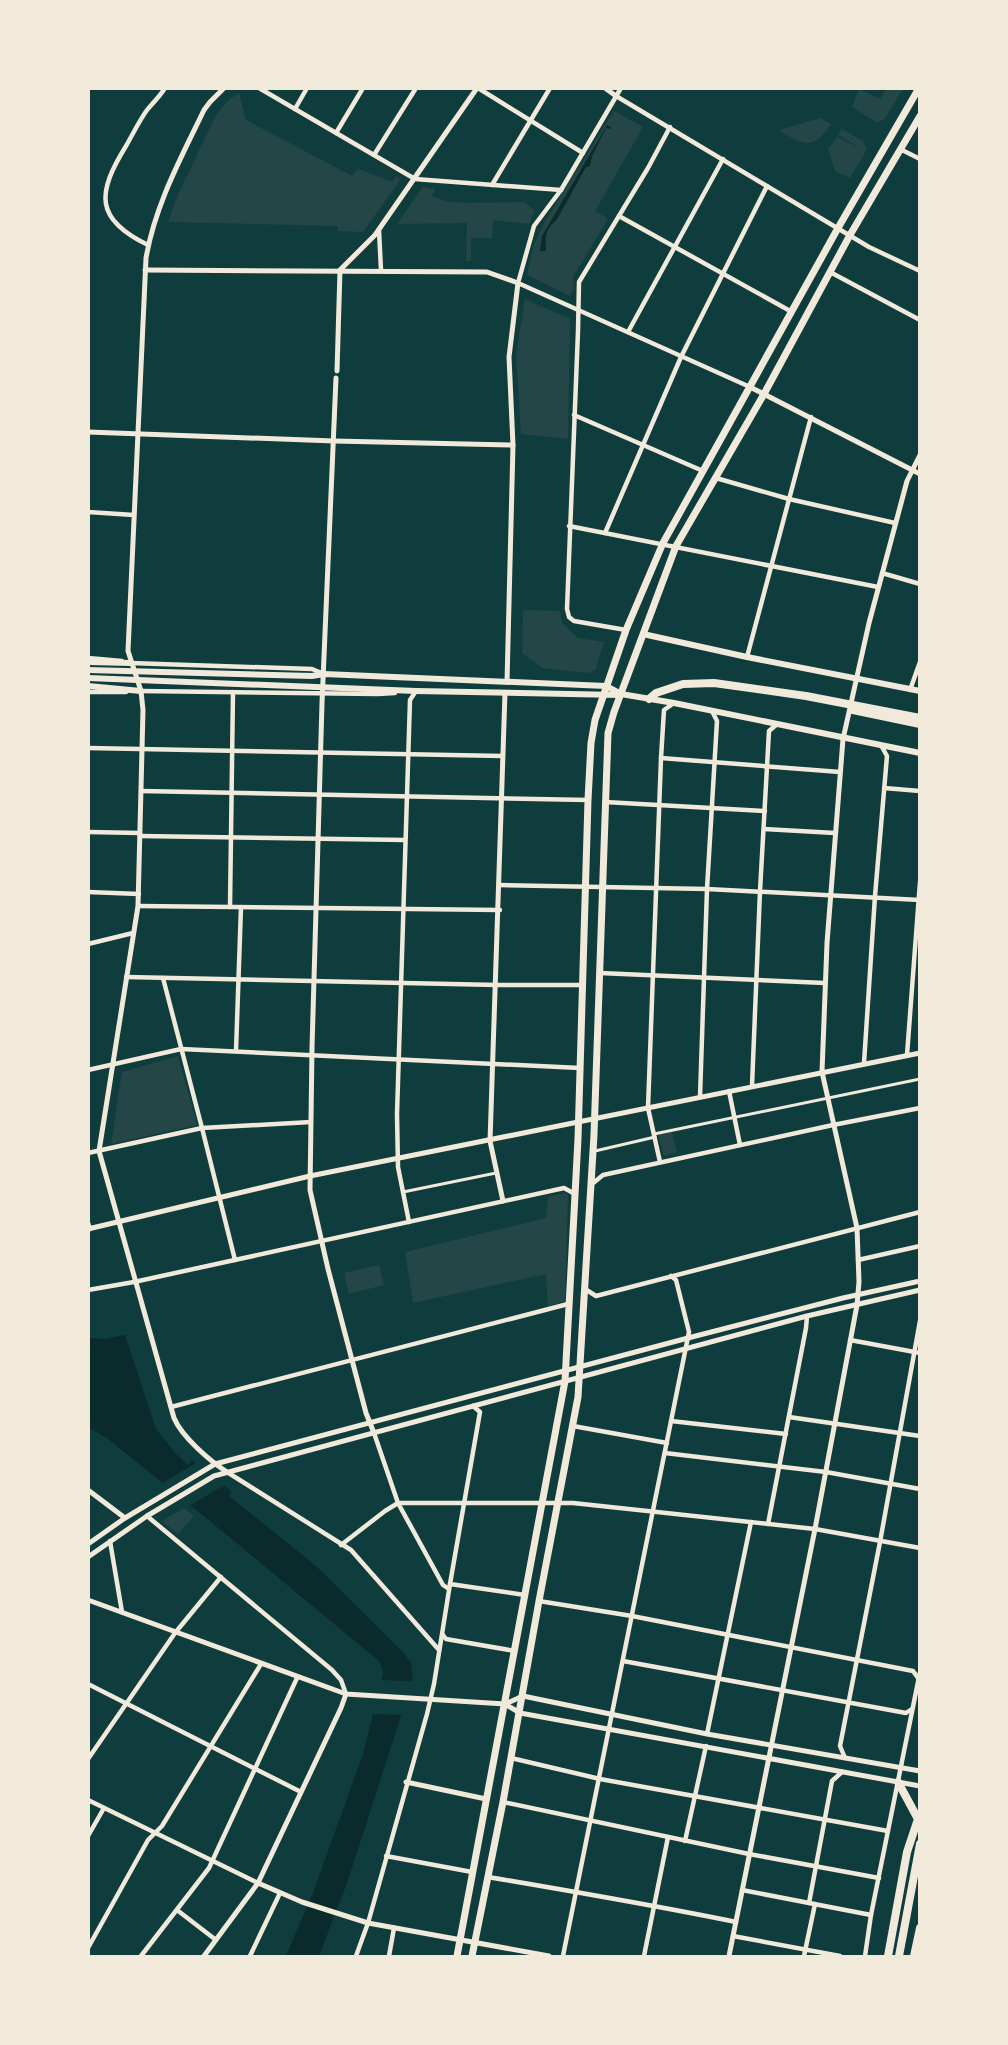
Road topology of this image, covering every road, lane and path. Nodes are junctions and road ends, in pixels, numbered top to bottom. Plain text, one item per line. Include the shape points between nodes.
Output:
1 (165, 88) edge
2 (224, 88) edge
3 (259, 88) edge
4 (307, 88) edge
5 (363, 88) edge
6 (416, 88) edge
7 (477, 88) edge
8 (550, 88) edge
9 (605, 88) edge
10 (621, 88) edge
11 (919, 88) edge
12 (616, 96) junction
13 (295, 109) junction
14 (920, 116) edge
15 (531, 121) junction
16 (670, 127) junction
17 (336, 133) junction
18 (900, 149) junction
19 (583, 153) junction
20 (374, 155) junction
21 (723, 159) junction
22 (920, 159) edge
23 (415, 179) junction
24 (492, 185) junction
25 (767, 186) junction
26 (561, 190) junction
27 (619, 216) junction
28 (838, 228) junction
29 (379, 230) junction
30 (850, 236) junction
31 (148, 246) junction
32 (675, 247) junction
33 (145, 270) junction
34 (340, 270) junction
35 (381, 270) junction
36 (920, 271) edge
37 (830, 272) junction
38 (723, 274) junction
39 (518, 283) junction
40 (577, 310) junction
41 (792, 312) junction
42 (920, 320) edge
43 (628, 333) junction
44 (681, 357) junction
45 (337, 371) dead end
46 (336, 378) dead end
47 (750, 387) junction
48 (764, 394) junction
49 (574, 415) junction
50 (811, 417) junction
51 (88, 432) edge
52 (138, 434) junction
53 (334, 441) junction
54 (513, 445) junction
55 (644, 445) junction
56 (920, 455) edge
57 (912, 470) junction
58 (703, 471) junction
59 (920, 474) edge
60 (716, 478) junction
61 (789, 499) junction
62 (88, 512) edge
63 (134, 515) junction
64 (895, 523) junction
65 (569, 526) junction
66 (605, 532) junction
67 (663, 543) junction
68 (676, 546) junction
69 (771, 565) junction
70 (882, 573) junction
71 (920, 584) edge
72 (878, 587) junction
73 (626, 630) junction
74 (643, 634) junction
75 (747, 657) junction
76 (88, 658) edge
77 (88, 662) edge
78 (920, 662) edge
79 (131, 663) junction
80 (88, 670) edge
81 (324, 674) junction
82 (88, 678) edge
83 (507, 682) junction
84 (855, 682) junction
85 (88, 686) edge
86 (606, 686) junction
87 (756, 688) junction
88 (323, 690) junction
89 (910, 690) junction
90 (141, 691) junction
91 (416, 691) junction
92 (920, 691) edge
93 (88, 692) edge
94 (233, 692) junction
95 (505, 693) junction
96 (621, 694) junction
97 (603, 696) junction
98 (649, 699) junction
99 (674, 703) junction
100 (712, 711) junction
101 (920, 718) edge
102 (920, 724) edge
103 (776, 725) junction
104 (844, 736) junction
105 (882, 747) junction
106 (88, 748) edge
107 (142, 749) junction
108 (232, 750) junction
109 (321, 752) junction
110 (407, 753) junction
111 (920, 753) edge
112 (503, 756) junction
113 (661, 758) junction
114 (715, 762) junction
115 (767, 767) junction
116 (840, 772) junction
117 (884, 788) junction
118 (141, 791) junction
119 (920, 791) edge
120 (231, 793) junction
121 (320, 795) junction
122 (406, 796) junction
123 (502, 798) junction
124 (588, 800) junction
125 (605, 802) junction
126 (660, 805) junction
127 (712, 807) junction
128 (765, 810) junction
129 (764, 829) junction
130 (88, 832) edge
131 (140, 834) junction
132 (835, 834) junction
133 (231, 837) junction
134 (318, 839) junction
135 (405, 840) junction
136 (920, 882) edge
137 (499, 885) junction
138 (585, 886) junction
139 (601, 887) junction
140 (655, 888) junction
141 (707, 889) junction
142 (760, 891) junction
143 (88, 892) edge
144 (139, 894) junction
145 (830, 894) junction
146 (874, 896) junction
147 (919, 900) edge
148 (138, 906) junction
149 (230, 907) junction
150 (241, 907) junction
151 (316, 908) junction
152 (404, 909) junction
153 (500, 910) junction
154 (133, 933) junction
155 (88, 944) edge
156 (600, 973) junction
157 (653, 975) junction
158 (126, 977) junction
159 (163, 978) junction
160 (704, 978) junction
161 (239, 979) junction
162 (314, 980) junction
163 (757, 981) junction
164 (400, 982) junction
165 (825, 983) junction
166 (496, 985) junction
167 (583, 985) junction
168 (181, 1049) junction
169 (236, 1052) junction
170 (920, 1053) edge
171 (312, 1055) junction
172 (907, 1055) junction
173 (398, 1059) junction
174 (494, 1063) junction
175 (864, 1063) junction
176 (113, 1064) junction
177 (580, 1068) junction
178 (88, 1070) edge
179 (822, 1072) junction
180 (920, 1079) edge
181 (752, 1086) junction
182 (729, 1091) junction
183 (700, 1097) junction
184 (827, 1098) junction
185 (648, 1108) junction
186 (920, 1108) edge
187 (734, 1117) junction
188 (595, 1119) junction
189 (311, 1122) junction
190 (578, 1122) junction
191 (833, 1125) junction
192 (202, 1128) junction
193 (654, 1136) junction
194 (490, 1141) junction
195 (740, 1144) junction
196 (99, 1151) junction
197 (593, 1151) junction
198 (88, 1153) edge
199 (398, 1158) junction
200 (660, 1162) junction
201 (497, 1173) junction
202 (310, 1176) junction
203 (592, 1184) junction
204 (403, 1192) junction
205 (574, 1194) junction
206 (219, 1199) junction
207 (503, 1201) junction
208 (920, 1212) edge
209 (118, 1222) junction
210 (409, 1222) junction
211 (89, 1227) edge
212 (857, 1228) junction
213 (321, 1241) junction
214 (920, 1246) edge
215 (235, 1260) junction
216 (858, 1260) junction
217 (671, 1276) junction
218 (920, 1281) edge
219 (134, 1282) junction
220 (585, 1288) junction
221 (88, 1290) edge
222 (920, 1290) edge
223 (858, 1294) junction
224 (568, 1304) junction
225 (857, 1305) junction
226 (807, 1316) junction
227 (920, 1321) edge
228 (688, 1338) junction
229 (850, 1340) junction
230 (686, 1349) junction
231 (913, 1352) junction
232 (920, 1353) edge
233 (352, 1361) junction
234 (580, 1366) junction
235 (565, 1370) junction
236 (580, 1377) junction
237 (565, 1381) junction
238 (473, 1406) junction
239 (171, 1407) junction
240 (789, 1417) junction
241 (671, 1421) junction
242 (835, 1422) junction
243 (370, 1423) junction
244 (573, 1426) junction
245 (898, 1432) junction
246 (374, 1433) junction
247 (786, 1434) junction
248 (920, 1436) edge
249 (667, 1443) junction
250 (665, 1453) junction
251 (215, 1464) junction
252 (779, 1466) junction
253 (227, 1472) junction
254 (826, 1472) junction
255 (890, 1483) junction
256 (920, 1489) edge
257 (88, 1490) edge
258 (398, 1503) junction
259 (464, 1503) junction
260 (543, 1503) junction
261 (559, 1503) junction
262 (652, 1512) junction
263 (147, 1516) junction
264 (125, 1518) junction
265 (751, 1522) junction
266 (768, 1524) junction
267 (815, 1529) junction
268 (111, 1541) junction
269 (880, 1542) junction
270 (88, 1544) edge
271 (341, 1545) junction
272 (920, 1548) edge
273 (88, 1557) edge
274 (221, 1577) junction
275 (449, 1586) junction
276 (525, 1595) junction
277 (88, 1600) edge
278 (539, 1601) junction
279 (122, 1612) junction
280 (632, 1616) junction
281 (175, 1633) junction
282 (442, 1634) junction
283 (728, 1634) junction
284 (791, 1647) junction
285 (440, 1650) junction
286 (515, 1651) junction
287 (857, 1660) junction
288 (623, 1661) junction
289 (261, 1664) junction
290 (920, 1672) edge
291 (297, 1678) junction
292 (719, 1678) junction
293 (918, 1678) edge
294 (88, 1684) edge
295 (782, 1691) junction
296 (346, 1694) junction
297 (523, 1696) junction
298 (430, 1699) junction
299 (126, 1703) junction
300 (848, 1703) junction
301 (506, 1704) junction
302 (912, 1709) junction
303 (520, 1713) junction
304 (613, 1714) junction
305 (609, 1728) junction
306 (707, 1734) junction
307 (771, 1745) junction
308 (211, 1746) junction
309 (706, 1746) junction
310 (511, 1758) junction
311 (768, 1758) junction
312 (845, 1758) junction
313 (88, 1759) edge
314 (254, 1768) junction
315 (900, 1768) junction
316 (920, 1771) edge
317 (842, 1772) junction
318 (600, 1779) junction
319 (406, 1782) junction
320 (898, 1782) junction
321 (920, 1786) edge
322 (301, 1791) junction
323 (694, 1796) junction
324 (486, 1799) junction
325 (88, 1800) edge
326 (503, 1802) junction
327 (104, 1808) junction
328 (758, 1808) junction
329 (825, 1820) junction
330 (591, 1821) junction
331 (888, 1831) junction
332 (154, 1833) junction
333 (88, 1836) edge
334 (668, 1837) junction
335 (685, 1841) junction
336 (920, 1844) edge
337 (749, 1854) junction
338 (386, 1856) junction
339 (212, 1862) junction
340 (816, 1867) junction
341 (472, 1872) junction
342 (488, 1877) junction
343 (879, 1878) junction
344 (258, 1883) junction
345 (742, 1890) junction
346 (280, 1893) junction
347 (576, 1894) junction
348 (812, 1904) junction
349 (654, 1905) junction
350 (177, 1910) junction
351 (871, 1915) junction
352 (736, 1922) junction
353 (368, 1923) junction
354 (394, 1928) junction
355 (920, 1928) edge
356 (733, 1936) junction
357 (216, 1940) junction
358 (460, 1940) junction
359 (475, 1943) junction
360 (88, 1948) edge
361 (805, 1950) junction
362 (141, 1956) edge
363 (204, 1956) edge
364 (250, 1956) edge
365 (356, 1956) edge
366 (389, 1956) edge
367 (457, 1956) edge
368 (472, 1956) edge
369 (549, 1956) edge
370 (563, 1956) edge
371 (644, 1956) edge
372 (729, 1956) edge
373 (804, 1956) edge
374 (840, 1956) edge
375 (865, 1956) edge
376 (888, 1956) edge
377 (899, 1956) edge
378 (914, 1956) edge

1 - 31 street via 146,111 117,161 104,196 110,215 121,230
2 - 31 street via 210,102 194,132 161,201
3 - 13 street
4 - 13 street
5 - 17 street
6 - 20 street
7 - 15 street
7 - 23 street
8 - 15 street
9 - 12 street
10 - 12 street
11 - 28 main road
12 - 16 street
12 - 19 street
13 - 17 street
14 - 18 main road
15 - 19 street
15 - 24 street
16 - 21 street
16 - 27 street
17 - 20 street
18 - 22 street
18 - 30 main road
19 - 26 street
20 - 23 street
21 - 25 street
21 - 32 street
23 - 24 street
23 - 29 street
24 - 26 street
25 - 28 street
25 - 38 street
26 - 39 street via 534,226
27 - 32 street
27 - 40 street via 579,282
28 - 30 street
28 - 41 main road
29 - 34 street
29 - 35 street
30 - 36 street
30 - 37 main road
31 - 33 street
32 - 38 street
32 - 43 street
33 - 34 street
33 - 52 street
34 - 35 street
34 - 45 street
35 - 39 street via 487,272
37 - 42 street
37 - 48 main road
38 - 41 street
38 - 44 street
39 - 40 street
39 - 54 street via 509,357
40 - 43 street
40 - 49 street
41 - 47 main road
43 - 44 street
44 - 47 street
44 - 55 street
46 - 53 street
47 - 48 street
47 - 58 main road
48 - 50 street
48 - 60 main road
49 - 55 street
49 - 65 street
50 - 57 street
50 - 61 street
51 - 52 street
52 - 53 street
52 - 63 street
53 - 54 street
53 - 81 street
54 - 83 street
55 - 58 street
55 - 66 street
56 - 57 street
57 - 59 street
57 - 64 street
58 - 67 main road
60 - 61 street
60 - 68 main road
61 - 64 street
61 - 69 street
62 - 63 street
63 - 79 street via 128,651
64 - 70 street
65 - 66 street
65 - 73 street via 569,617
66 - 67 street
67 - 68 street
67 - 73 main road
68 - 69 street
68 - 74 main road
69 - 72 street
69 - 75 street
70 - 71 street
70 - 72 street
72 - 84 street
73 - 86 main road
74 - 75 main road
74 - 96 main road
75 - 84 main road
76 - 79 street
77 - 79 main road
78 - 89 street
79 - 81 street via 312,669
79 - 90 street
80 - 81 main road
81 - 83 main road
81 - 88 street
82 - 88 main road
83 - 86 main road
84 - 89 main road
84 - 104 street
85 - 90 main road
86 - 96 main road
86 - 97 main road
87 - 98 highway via 692,683 659,691
87 - 101 highway
87 - 102 highway
88 - 91 main road
88 - 94 street
88 - 109 street
89 - 92 main road
90 - 93 street
90 - 94 street
90 - 107 street
91 - 95 main road
91 - 110 street via 410,700
94 - 108 street
95 - 97 main road
95 - 112 street
96 - 97 main road
96 - 98 main road
96 - 125 main road via 608,733
97 - 124 main road via 593,730
98 - 99 main road
99 - 100 main road
99 - 113 street via 664,710
100 - 103 main road
100 - 114 street via 717,721
103 - 104 main road
103 - 115 street via 770,731
104 - 105 main road
104 - 116 street
105 - 111 main road
105 - 117 street via 887,756
106 - 107 street
107 - 108 street
107 - 118 street
108 - 109 street
108 - 120 street
109 - 110 street
109 - 121 street
110 - 112 street
110 - 122 street
112 - 123 street
113 - 114 street
113 - 126 street
114 - 115 street
114 - 127 street
115 - 116 street
115 - 128 street
116 - 132 street
117 - 119 street
117 - 146 street
118 - 120 street
118 - 131 street
120 - 121 street
120 - 133 street
121 - 122 street
121 - 134 street
122 - 123 street
122 - 135 street
123 - 124 street
123 - 137 street
124 - 138 main road
125 - 126 street
125 - 139 main road
126 - 127 street
126 - 140 street
127 - 128 street
127 - 141 street
128 - 129 street
129 - 132 street
129 - 142 street
130 - 131 street
131 - 133 street
131 - 144 street
132 - 145 street
133 - 134 street
133 - 149 street
134 - 135 street
134 - 151 street
135 - 152 street
136 - 147 street
137 - 138 street
137 - 153 street
138 - 139 street
138 - 167 main road
139 - 140 street
139 - 156 main road
140 - 141 street
140 - 157 street
141 - 142 street
141 - 160 street
142 - 145 street
142 - 163 street
143 - 144 street
144 - 148 street
145 - 146 street
145 - 165 street
146 - 147 street
146 - 175 street
147 - 172 street
148 - 149 street
148 - 154 street
149 - 150 street
150 - 151 street
150 - 161 street
151 - 152 street
151 - 162 street
152 - 153 street
152 - 164 street
153 - 166 street
154 - 155 street
154 - 158 street
156 - 157 street
156 - 188 main road
157 - 160 street
157 - 185 street
158 - 159 street
158 - 176 street
159 - 161 street
159 - 168 street
160 - 163 street
160 - 183 street
161 - 162 street
161 - 169 street
162 - 164 street
162 - 171 street
163 - 165 street
163 - 181 street
164 - 166 street
164 - 173 street
165 - 179 street
166 - 167 street
166 - 174 street
167 - 177 main road
168 - 169 street
168 - 176 street
168 - 192 street
169 - 171 street
170 - 172 street
171 - 173 street
171 - 189 street
172 - 175 street
173 - 174 street
173 - 199 street
174 - 177 street
174 - 194 street
175 - 179 street
176 - 178 street
176 - 196 street
177 - 190 main road
179 - 181 street
179 - 184 street
180 - 184 street
181 - 182 street
182 - 183 street
182 - 187 street
183 - 185 street
184 - 187 street
184 - 191 street
185 - 188 street
185 - 193 street
186 - 191 street
187 - 193 street
187 - 195 street
188 - 190 street
188 - 197 main road
189 - 192 street
189 - 202 street
190 - 194 street
190 - 205 main road
191 - 195 street
191 - 212 street
192 - 196 street
192 - 206 street
193 - 197 street
193 - 200 street
194 - 199 street
194 - 201 street
195 - 200 street
196 - 198 street
196 - 209 street
197 - 203 main road
199 - 202 street
199 - 204 street
200 - 203 street via 603,1175
201 - 204 street
201 - 207 street
202 - 206 street
202 - 213 street
203 - 220 main road
204 - 210 street
205 - 207 street via 564,1188
205 - 224 main road
206 - 209 street
206 - 215 street
207 - 210 street
208 - 212 street
209 - 211 street
209 - 219 street
210 - 213 street
212 - 216 street
212 - 217 street
213 - 215 street
213 - 233 street
214 - 216 street
215 - 219 street
216 - 223 street
217 - 220 street via 596,1296
217 - 228 street via 676,1280
218 - 223 street
219 - 221 street
219 - 239 street
220 - 234 main road
222 - 225 street
223 - 225 street
223 - 228 street
224 - 233 street
224 - 235 main road
225 - 226 street
225 - 229 street
226 - 230 street
226 - 240 street
227 - 231 street
228 - 230 street
228 - 234 street
229 - 231 street
229 - 242 street
230 - 236 street
230 - 241 street
231 - 232 street
231 - 245 street
233 - 239 street
233 - 243 street
234 - 235 street
234 - 236 main road
235 - 237 main road
235 - 243 street
236 - 237 street
236 - 244 main road
237 - 238 street
237 - 260 main road
238 - 246 street
238 - 259 street via 480,1412
239 - 251 street via 176,1423
240 - 242 street
240 - 247 street
241 - 247 street
241 - 249 street
242 - 245 street
242 - 254 street
243 - 246 street
243 - 251 street
244 - 249 street
244 - 261 main road
245 - 248 street
245 - 255 street
246 - 253 street
246 - 258 street
247 - 252 street
249 - 250 street
250 - 252 street
250 - 262 street
251 - 253 street
251 - 264 street
252 - 254 street
252 - 266 street
253 - 263 street
253 - 271 street
254 - 255 street
254 - 267 street
255 - 256 street
255 - 269 street
257 - 264 street
258 - 259 street
258 - 271 street
258 - 275 street via 443,1585
259 - 260 street
259 - 275 street
260 - 261 street
260 - 276 main road
261 - 262 street
261 - 278 main road
262 - 265 street
262 - 280 street
263 - 268 street
263 - 274 street
264 - 270 street
265 - 266 street
265 - 283 street
266 - 267 street
267 - 269 street
267 - 284 street
268 - 273 street
268 - 279 street
269 - 272 street
269 - 287 street
271 - 285 street via 351,1550
274 - 281 street
274 - 296 street via 332,1670
275 - 276 street
275 - 282 street
276 - 286 main road
277 - 279 street
278 - 280 street
278 - 297 main road
279 - 281 street
280 - 283 street
280 - 288 street
281 - 289 street
281 - 299 street
282 - 285 street
282 - 286 street via 446,1639
283 - 284 street
283 - 292 street
284 - 287 street
284 - 295 street
285 - 298 street
286 - 301 main road
287 - 293 street via 913,1671
287 - 300 street
288 - 292 street
288 - 304 street
289 - 291 street
289 - 308 street
290 - 293 street
291 - 296 street
291 - 314 street
292 - 295 street
292 - 306 street
293 - 302 street
294 - 299 street
295 - 300 street
295 - 307 street
296 - 298 street
296 - 322 street
297 - 301 street
297 - 303 main road
297 - 304 street
298 - 301 street
298 - 319 street
299 - 308 street
299 - 313 street
300 - 302 street via 906,1713
300 - 312 street via 840,1746
301 - 303 street
301 - 324 main road
302 - 315 street
303 - 305 street
303 - 310 main road
304 - 305 street
304 - 306 street
305 - 309 street
305 - 318 street
306 - 307 street
307 - 311 street
307 - 312 street
308 - 314 street
308 - 332 street
309 - 311 street
309 - 323 street
310 - 318 street
310 - 326 main road
311 - 317 street
311 - 328 street
312 - 315 street
314 - 322 street
314 - 339 street
315 - 316 street
315 - 320 street
317 - 320 street
317 - 329 street via 832,1781
318 - 323 street
318 - 330 street
319 - 324 street
319 - 338 street
320 - 321 street
320 - 331 street
320 - 376 highway via 918,1823 908,1852
322 - 344 street
323 - 328 street
323 - 335 street
324 - 341 main road
325 - 327 street
326 - 330 street
326 - 342 main road
327 - 332 street
327 - 333 street
328 - 329 street
328 - 337 street
329 - 331 street
329 - 340 street
330 - 334 street
330 - 347 street
331 - 343 street
332 - 339 street
332 - 360 street
334 - 335 street
334 - 349 street
335 - 337 street
336 - 377 highway
337 - 340 street
337 - 345 street
338 - 341 street
338 - 353 street
339 - 344 street
339 - 350 street
340 - 343 street
340 - 348 street
341 - 358 main road
342 - 347 street
342 - 359 main road
343 - 351 street
344 - 346 street
344 - 357 street
345 - 348 street
345 - 352 street
346 - 353 street
346 - 364 street
347 - 349 street
347 - 370 street
348 - 351 street
348 - 361 street
349 - 352 street
349 - 371 street
350 - 357 street
350 - 362 street
351 - 375 street
352 - 356 street
353 - 354 street
353 - 365 street
354 - 358 street
354 - 366 street
355 - 378 highway
356 - 361 street
356 - 372 street
357 - 363 street
358 - 359 street
358 - 367 main road
359 - 368 main road
359 - 369 street
361 - 373 street
361 - 374 street

